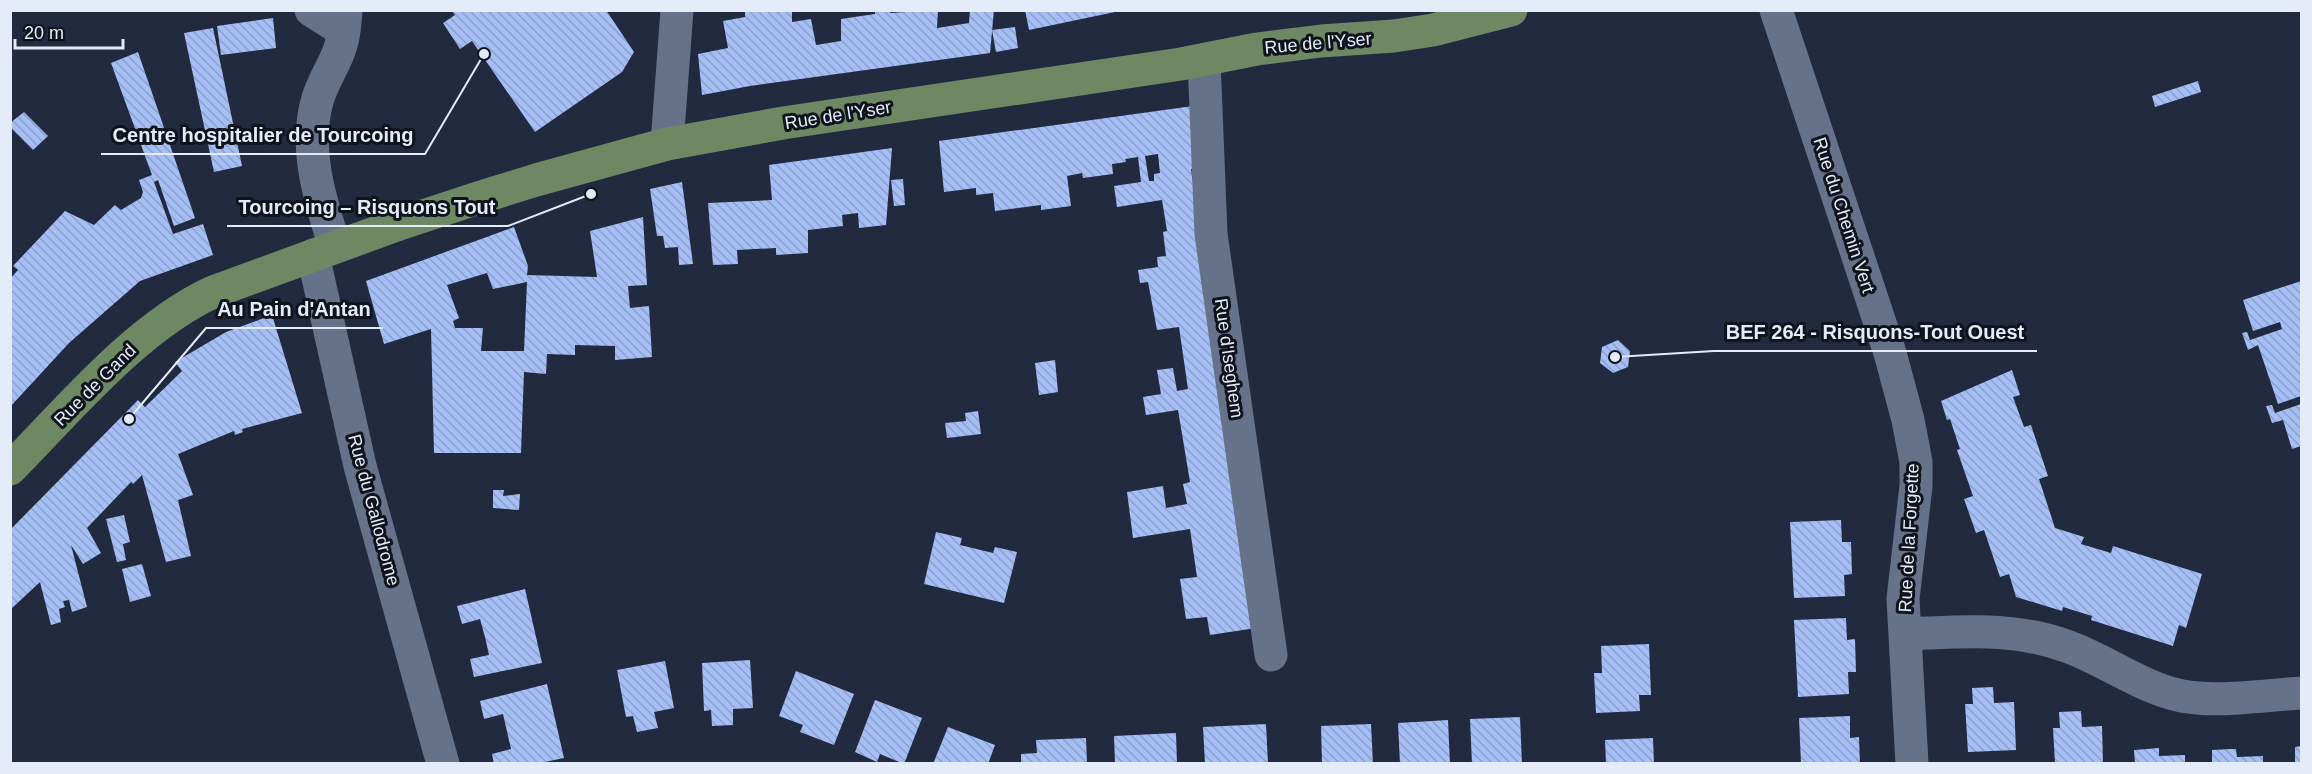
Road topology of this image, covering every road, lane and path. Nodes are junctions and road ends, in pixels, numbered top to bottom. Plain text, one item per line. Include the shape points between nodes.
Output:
1 (311, 10) edge
2 (677, 10) edge
3 (1511, 10) edge
4 (1776, 10) edge
5 (345, 21) edge
6 (1204, 60) junction
7 (667, 144) junction
8 (324, 251) junction
9 (186, 307) joint
10 (1908, 420) joint
11 (10, 469) edge
12 (1905, 634) junction
13 (1271, 655) dead end
14 (2301, 693) edge
15 (443, 764) edge
16 (1912, 764) edge

1 - 5 street
2 - 7 street
3 - 6 main road, Rue de l'Yser via 1433,30 1268,47
4 - 10 street, Rue du Chemin Vert via 1890,353
5 - 8 street, Rue du Gallodrome via 340,50 315,108 313,144
6 - 7 main road, Rue de l'Yser
6 - 13 street, Rue d'Iseghem via 1211,234
7 - 8 main road, Rue de l'Yser via 536,180
8 - 9 main road, Rue de l'Yser via 213,292
8 - 15 street, Rue du Gallodrome via 360,466
9 - 11 main road, Rue de Gand via 137,343
10 - 12 street, Rue de la Forgette via 1916,486 1904,581
12 - 14 street via 2022,634 2070,647 2165,692 2184,696
12 - 16 street, Rue de la Forgette

